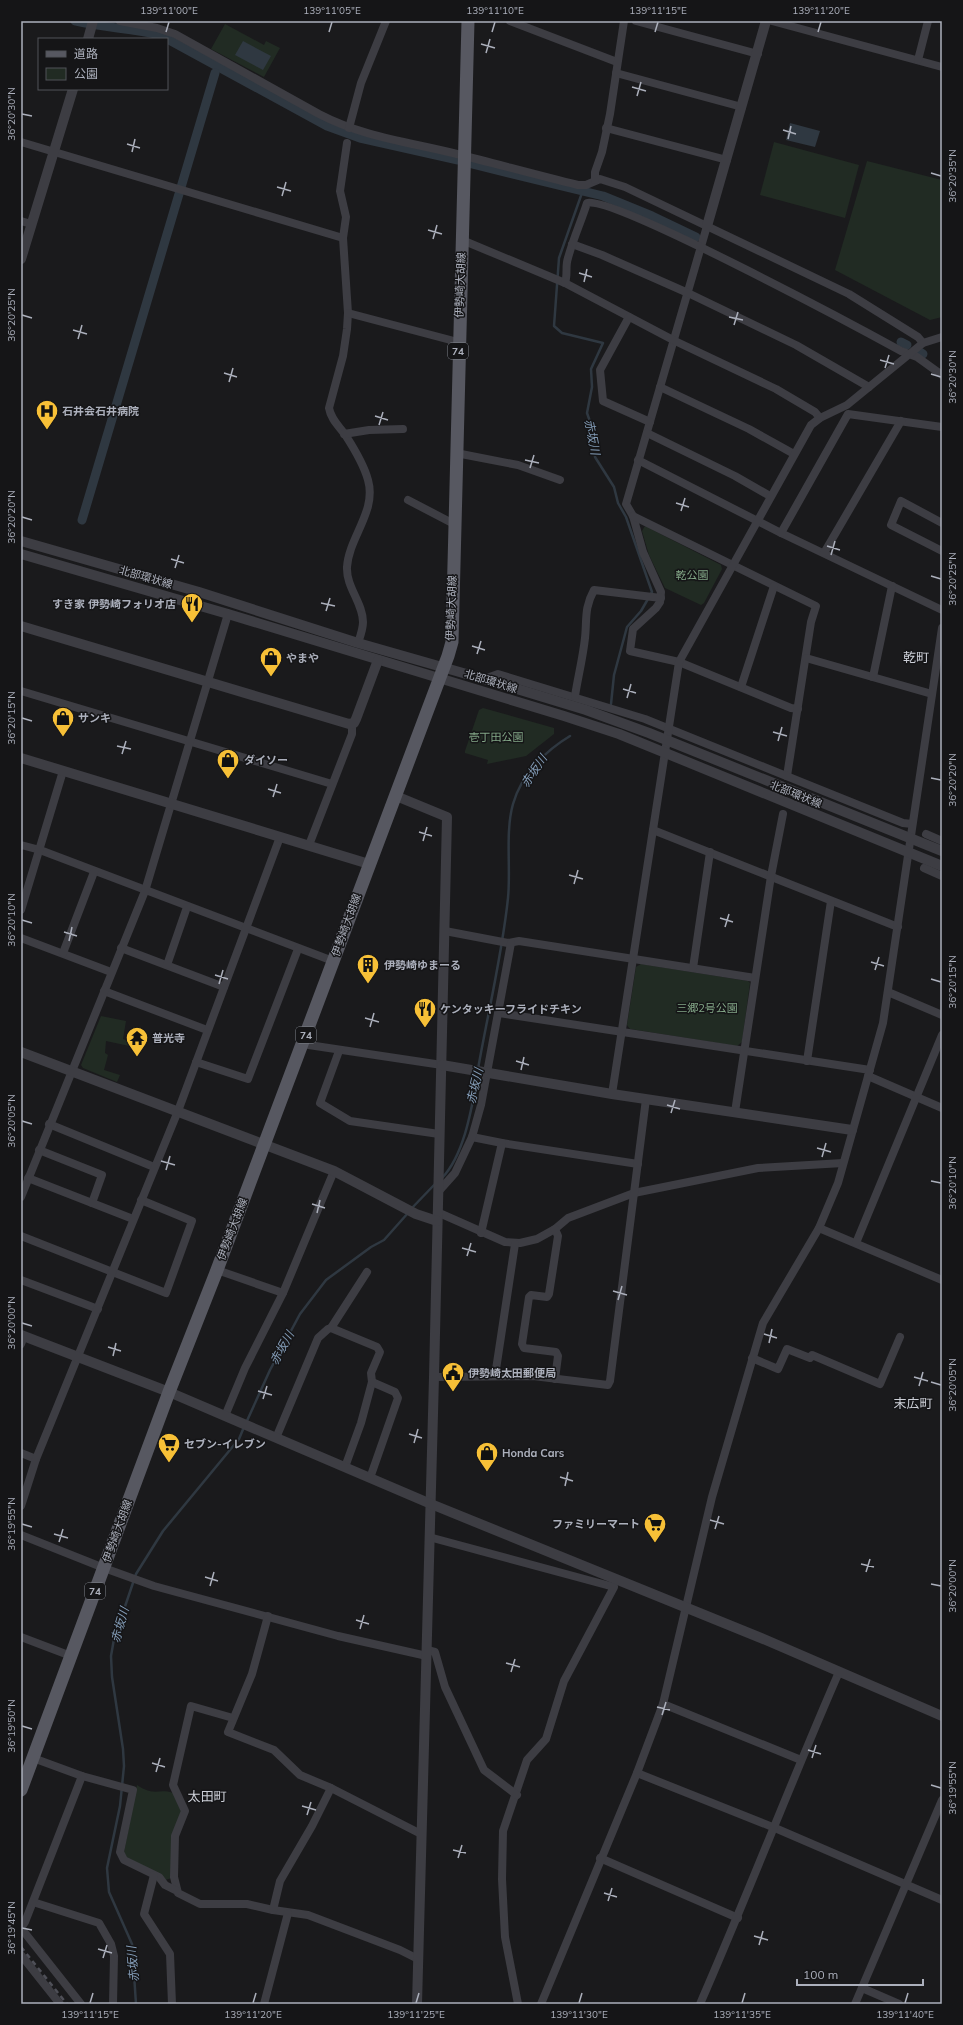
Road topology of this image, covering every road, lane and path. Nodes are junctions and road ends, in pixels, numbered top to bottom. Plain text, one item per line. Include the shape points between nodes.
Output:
1 (120, 21) edge
2 (386, 21) edge
3 (468, 21) edge
4 (510, 21) edge
5 (624, 21) edge
6 (636, 21) edge
7 (766, 21) edge
8 (772, 21) edge
9 (928, 21) edge
10 (758, 54) junction
11 (918, 60) junction
12 (617, 62) junction
13 (942, 67) edge
14 (616, 73) junction
15 (73, 90) edge
16 (742, 107) junction
17 (349, 128) junction
18 (606, 128) junction
19 (21, 142) edge
20 (347, 143) dead end
21 (53, 152) junction
22 (464, 156) junction
23 (727, 160) junction
24 (595, 180) junction
25 (21, 221) edge
26 (31, 224) junction
27 (707, 226) junction
28 (343, 238) junction
29 (462, 240) junction
30 (572, 244) junction
31 (700, 248) junction
32 (21, 259) edge
33 (565, 282) junction
34 (688, 293) junction
35 (348, 313) junction
36 (629, 317) junction
37 (942, 337) edge
38 (674, 341) junction
39 (458, 342) junction
40 (923, 343) junction
41 (909, 353) junction
42 (942, 376) edge
43 (660, 387) junction
44 (869, 387) junction
45 (820, 418) junction
46 (901, 421) junction
47 (650, 422) junction
48 (942, 427) edge
49 (403, 429) dead end
50 (646, 433) junction
51 (344, 434) junction
52 (456, 453) junction
53 (794, 454) junction
54 (638, 460) junction
55 (560, 480) dead end
56 (770, 496) junction
57 (408, 500) dead end
58 (633, 516) junction
59 (757, 520) junction
60 (942, 523) edge
61 (454, 524) junction
62 (781, 533) junction
63 (21, 541) edge
64 (942, 551) edge
65 (824, 553) junction
66 (21, 554) edge
67 (731, 566) junction
68 (774, 586) junction
69 (892, 586) junction
70 (661, 598) junction
71 (942, 610) edge
72 (228, 614) junction
73 (21, 626) edge
74 (942, 628) edge
75 (358, 643) junction
76 (806, 658) junction
77 (378, 660) junction
78 (679, 662) junction
79 (442, 673) junction
80 (873, 677) junction
81 (484, 679) junction
82 (207, 682) junction
83 (741, 687) junction
84 (21, 691) edge
85 (932, 694) junction
86 (575, 696) junction
87 (798, 709) junction
88 (352, 724) junction
89 (668, 729) junction
90 (667, 740) junction
91 (190, 741) junction
92 (665, 752) junction
93 (21, 758) edge
94 (63, 771) junction
95 (787, 776) junction
96 (332, 784) junction
97 (396, 796) junction
98 (171, 803) junction
99 (783, 814) dead end
100 (912, 824) junction
101 (653, 830) junction
102 (926, 834) dead end
103 (280, 837) junction
104 (911, 839) junction
105 (942, 841) edge
106 (21, 845) edge
107 (309, 845) junction
108 (939, 849) edge
109 (40, 850) junction
110 (710, 852) junction
111 (909, 852) junction
112 (369, 864) junction
113 (942, 866) edge
114 (924, 868) dead end
115 (94, 872) junction
116 (771, 876) junction
117 (942, 876) edge
118 (145, 891) junction
119 (832, 901) junction
120 (186, 907) junction
121 (21, 910) edge
122 (898, 927) junction
123 (246, 930) junction
124 (446, 931) junction
125 (21, 938) edge
126 (511, 944) junction
127 (121, 948) junction
128 (298, 949) junction
129 (63, 953) junction
130 (632, 958) junction
131 (333, 961) junction
132 (167, 965) junction
133 (693, 968) junction
134 (111, 972) junction
135 (755, 978) junction
136 (224, 987) junction
137 (104, 991) junction
138 (888, 992) junction
139 (499, 1013) junction
140 (942, 1015) edge
141 (207, 1030) junction
142 (620, 1032) junction
143 (942, 1035) edge
144 (302, 1044) junction
145 (339, 1051) junction
146 (744, 1051) junction
147 (21, 1052) edge
148 (807, 1061) junction
149 (196, 1062) junction
150 (442, 1065) junction
151 (72, 1070) junction
152 (485, 1072) junction
153 (869, 1073) junction
154 (612, 1094) junction
155 (917, 1097) junction
156 (646, 1099) junction
157 (942, 1108) edge
158 (178, 1111) junction
159 (735, 1112) junction
160 (49, 1124) junction
161 (852, 1130) junction
162 (439, 1134) junction
163 (472, 1137) junction
164 (502, 1143) junction
165 (264, 1145) junction
166 (39, 1150) junction
167 (843, 1163) junction
168 (638, 1164) junction
169 (154, 1167) junction
170 (334, 1171) junction
171 (28, 1178) junction
172 (438, 1192) junction
173 (634, 1193) junction
174 (21, 1197) edge
175 (141, 1200) junction
176 (92, 1202) junction
177 (437, 1217) junction
178 (133, 1219) junction
179 (819, 1228) junction
180 (555, 1229) junction
181 (482, 1233) junction
182 (21, 1236) edge
183 (856, 1243) junction
184 (515, 1244) junction
185 (216, 1270) junction
186 (113, 1272) junction
187 (367, 1272) dead end
188 (941, 1278) edge
189 (21, 1280) edge
190 (283, 1293) junction
191 (98, 1309) junction
192 (331, 1328) junction
193 (900, 1337) dead end
194 (22, 1339) edge
195 (78, 1357) junction
196 (752, 1358) junction
197 (495, 1376) junction
198 (434, 1377) junction
199 (555, 1379) junction
200 (372, 1382) junction
201 (169, 1392) junction
202 (225, 1416) junction
203 (276, 1438) junction
204 (21, 1454) edge
205 (36, 1459) junction
206 (345, 1467) junction
207 (370, 1478) junction
208 (430, 1504) junction
209 (21, 1506) edge
210 (21, 1535) edge
211 (429, 1537) junction
212 (104, 1568) junction
213 (687, 1607) junction
214 (268, 1616) junction
215 (21, 1637) edge
216 (427, 1653) junction
217 (70, 1656) junction
218 (839, 1672) junction
219 (663, 1704) junction
220 (942, 1716) edge
221 (233, 1718) junction
222 (34, 1758) junction
223 (801, 1760) junction
224 (637, 1773) junction
225 (82, 1776) junction
226 (331, 1788) junction
227 (21, 1790) edge
228 (517, 1794) junction
229 (942, 1800) edge
230 (775, 1828) junction
231 (421, 1834) junction
232 (600, 1858) junction
233 (154, 1875) junction
234 (906, 1885) junction
235 (177, 1891) junction
236 (942, 1900) edge
237 (33, 1902) junction
238 (273, 1910) junction
239 (288, 1912) junction
240 (738, 1918) junction
241 (21, 1928) edge
242 (21, 1955) edge
243 (418, 1959) junction
244 (862, 1988) junction
245 (60, 2004) edge
246 (82, 2004) edge
247 (113, 2004) edge
248 (172, 2004) edge
249 (264, 2004) edge
250 (417, 2004) edge
251 (518, 2004) edge
252 (541, 2004) edge
253 (700, 2004) edge
254 (855, 2004) edge
255 (899, 2004) edge

1 - 17 street via 175,34
2 - 17 street via 361,83
3 - 22 main road, 伊勢崎大胡線 / 74
4 - 12 street
5 - 12 street
6 - 10 street
7 - 10 street
8 - 11 street
9 - 11 street
10 - 16 street
11 - 13 street
12 - 14 street
14 - 16 street
14 - 18 street
15 - 21 street
16 - 23 street
17 - 22 street
18 - 23 street
18 - 24 street
19 - 21 street
20 - 28 street via 340,186 346,217
21 - 26 street
21 - 28 street
22 - 24 street via 578,185
22 - 29 main road, 伊勢崎大胡線 / 74
23 - 27 street
24 - 27 street via 606,180 625,187
25 - 26 street
26 - 32 street
27 - 31 street
27 - 40 street via 849,294 918,337
28 - 35 street
29 - 33 street
29 - 39 main road, 伊勢崎大胡線 / 74
30 - 31 street via 587,203 590,202 632,217
30 - 33 street via 566,265
30 - 34 street
31 - 34 street
31 - 41 street
33 - 36 street
34 - 38 street
34 - 44 street via 796,345
35 - 39 street
35 - 51 street via 346,343 329,408 331,417
36 - 38 street
36 - 47 street via 600,370 604,401
37 - 40 street
38 - 43 street
38 - 45 street via 776,389 815,412
39 - 52 main road, 伊勢崎大胡線 / 74
40 - 41 street
41 - 42 street via 932,366
41 - 44 street
43 - 47 street
43 - 53 street via 749,429
44 - 45 street via 847,405
45 - 53 street via 807,429
46 - 48 street
46 - 62 street via 848,414
46 - 65 street
47 - 50 street
49 - 51 street
50 - 54 street
50 - 56 street
51 - 75 street via 365,472 369,487 367,509 347,568 363,620
52 - 55 street via 518,465
52 - 61 main road, 伊勢崎大胡線 / 74
53 - 56 street
54 - 58 street via 626,504
54 - 59 street
56 - 59 street
57 - 61 street
58 - 67 street
58 - 70 street via 643,552 660,587
59 - 62 street
59 - 67 street
60 - 64 street via 901,501 891,525
61 - 79 main road, 伊勢崎大胡線 / 74 via 452,642
62 - 65 street
63 - 75 street, 北部環状線 via 199,592
65 - 69 street
66 - 72 street, 北部環状線
67 - 68 street
67 - 78 street
68 - 76 street via 816,606
68 - 83 street
69 - 71 street
69 - 80 street
70 - 78 street via 656,608 633,629 630,651
70 - 86 street via 594,590 584,620 585,638
72 - 77 street, 北部環状線
72 - 82 street
73 - 82 street
74 - 85 street
75 - 79 street, 北部環状線
76 - 80 street
76 - 87 street
77 - 79 street, 北部環状線
77 - 88 street
78 - 83 street
78 - 89 street
79 - 81 street, 北部環状線
79 - 92 street, 北部環状線
79 - 97 main road, 伊勢崎大胡線 / 74
80 - 85 street
81 - 86 street via 498,674
81 - 90 street, 北部環状線 via 586,710
82 - 88 street
82 - 91 street
83 - 87 street
84 - 91 street
85 - 100 street
86 - 89 street
87 - 95 street
88 - 96 street via 352,734
89 - 90 street
89 - 95 street
90 - 92 street
90 - 104 street, 北部環状線
91 - 96 street
91 - 98 street
92 - 101 street
92 - 111 street, 北部環状線
93 - 94 street
94 - 98 street
94 - 109 street
95 - 100 street via 903,823
96 - 107 street
97 - 112 main road, 伊勢崎大胡線 / 74
97 - 124 street via 447,817
98 - 103 street
98 - 118 street
99 - 116 street
100 - 104 street
101 - 110 street
101 - 130 street
102 - 105 street
103 - 107 street
103 - 123 street
104 - 108 street, 北部環状線
104 - 111 street
106 - 109 street
107 - 112 street
109 - 115 street
109 - 121 street
110 - 116 street
110 - 133 street
111 - 113 street, 北部環状線
111 - 122 street
112 - 131 main road, 伊勢崎大胡線 / 74
114 - 117 street
115 - 118 street
115 - 129 street
116 - 119 street
116 - 135 street
118 - 120 street
118 - 127 street
119 - 122 street
119 - 148 street
120 - 123 street
120 - 132 street
122 - 138 street
123 - 128 street
123 - 136 street
124 - 126 street
124 - 150 street
125 - 129 street
126 - 130 street via 519,941
126 - 139 street
127 - 132 street
127 - 134 street
128 - 131 street
128 - 149 street via 248,1079
129 - 134 street
130 - 133 street
130 - 142 street
131 - 144 main road, 伊勢崎大胡線 / 74
132 - 136 street
133 - 135 street
134 - 137 street
135 - 146 street
136 - 141 street
137 - 141 street
137 - 151 street
138 - 140 street
138 - 153 street via 883,1023
139 - 142 street
139 - 152 street
141 - 149 street
142 - 146 street
142 - 154 street
143 - 155 street
144 - 145 street
144 - 165 main road, 伊勢崎大胡線 / 74
145 - 150 street
145 - 162 street via 320,1103 350,1121
146 - 148 street
146 - 159 street
147 - 151 street
148 - 153 street
149 - 158 street
150 - 152 street
150 - 162 street
151 - 158 street
151 - 160 street
152 - 154 street
152 - 163 street via 481,1105
153 - 155 street
153 - 161 street
154 - 156 street
155 - 157 street
155 - 183 street
156 - 159 street
156 - 168 street
158 - 165 street
158 - 169 street
159 - 161 street
160 - 166 street
160 - 169 street
161 - 167 street
162 - 172 street
163 - 164 street
163 - 172 street via 455,1173
164 - 168 street
164 - 181 street
165 - 170 street
165 - 185 main road, 伊勢崎大胡線 / 74
166 - 171 street
166 - 176 street via 102,1175
167 - 173 street via 758,1168
167 - 179 street via 832,1201
168 - 173 street
169 - 175 street
170 - 177 street via 416,1214
170 - 190 street
171 - 174 street
171 - 176 street
172 - 177 street
173 - 180 street via 568,1218
173 - 199 street via 610,1381 608,1385
175 - 178 street
175 - 186 street via 192,1221 166,1293
176 - 178 street
177 - 181 street
177 - 198 street
178 - 186 street
179 - 183 street
179 - 196 street via 763,1323
180 - 184 street via 537,1239
180 - 199 street via 558,1236 549,1294 547,1297 529,1297 522,1344 524,1348 556,1352 558,1356
181 - 184 street
182 - 186 street
183 - 188 street
184 - 197 street
185 - 190 street
185 - 201 main road, 伊勢崎大胡線 / 74
186 - 191 street
187 - 192 street
189 - 191 street
190 - 202 street
191 - 195 street
192 - 200 street via 377,1347 380,1352 371,1373
192 - 203 street via 318,1338
193 - 196 street via 880,1384 812,1355 810,1358 787,1348 778,1369
194 - 195 street
195 - 201 street
195 - 205 street
196 - 213 street via 712,1497
197 - 198 street
197 - 199 street
198 - 208 street
200 - 206 street via 362,1423
200 - 207 street via 394,1392 398,1398
201 - 202 street
201 - 212 main road, 伊勢崎大胡線 / 74
202 - 203 street
203 - 206 street
204 - 205 street
205 - 209 street
206 - 207 street
207 - 208 street
208 - 211 street
208 - 213 street
210 - 212 street
211 - 216 street
211 - 228 street via 614,1587 564,1681 550,1730 546,1739 527,1760
212 - 214 street via 154,1586
212 - 217 main road, 伊勢崎大胡線 / 74
213 - 218 street
213 - 219 street
214 - 216 street via 338,1636
214 - 221 street via 252,1674
215 - 217 street
216 - 228 street via 435,1652 445,1687 484,1770
216 - 231 street
217 - 222 main road, 伊勢崎大胡線 / 74
218 - 220 street
218 - 223 street
219 - 223 street
219 - 224 street
221 - 226 street via 228,1732 274,1750 300,1775
221 - 235 street via 191,1706 173,1785 185,1811 175,1836 174,1877
222 - 225 street
222 - 227 main road, 伊勢崎大胡線 / 74
223 - 230 street
224 - 230 street
224 - 232 street
225 - 233 street via 132,1789 120,1852 124,1860
225 - 237 street
226 - 231 street
226 - 238 street via 280,1881
228 - 251 street via 504,1831 502,1879 505,1937
229 - 234 street
230 - 234 street
230 - 240 street
231 - 243 street
232 - 240 street
232 - 252 street
233 - 235 street
233 - 248 street via 144,1914 170,1954
234 - 236 street
234 - 244 street
235 - 238 street via 182,1897 200,1904 248,1904
237 - 241 street
237 - 247 street via 99,1923 111,1944 114,1956
238 - 239 street
239 - 243 street via 308,1915
239 - 249 street
240 - 253 street
241 - 246 street
242 - 245 street
243 - 250 street
244 - 254 street
244 - 255 street

